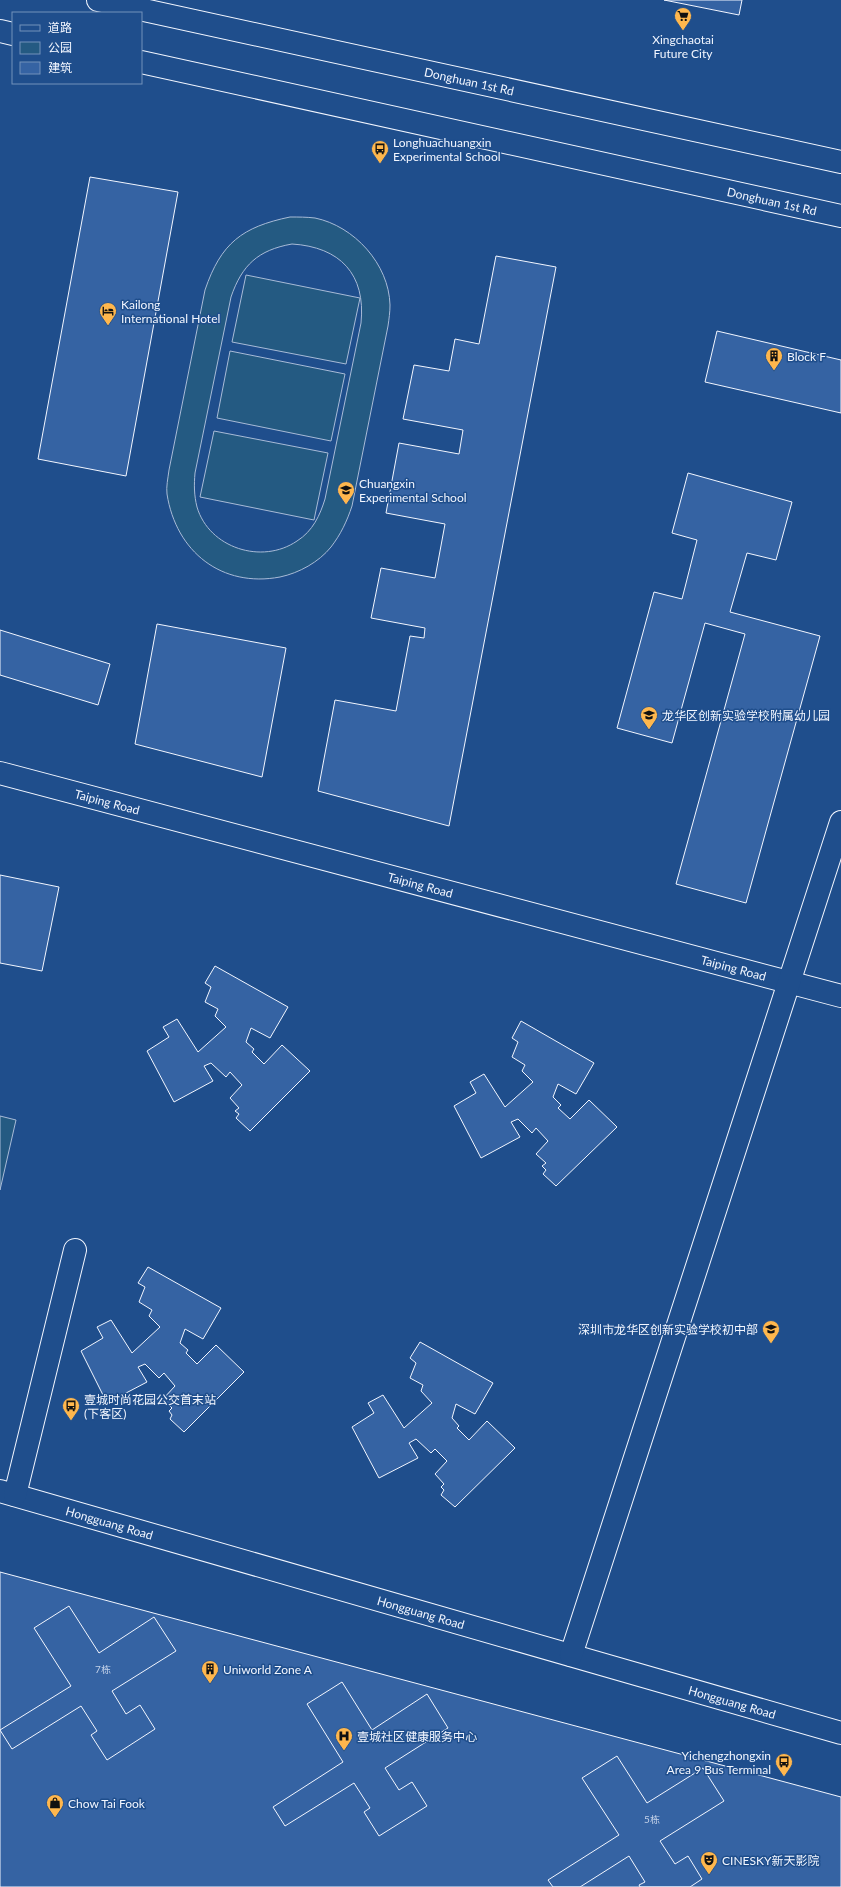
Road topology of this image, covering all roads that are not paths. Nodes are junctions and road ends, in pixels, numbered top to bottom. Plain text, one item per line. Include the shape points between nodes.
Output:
1 (98, 0) edge
2 (121, 3) edge
3 (0, 31) edge
4 (12, 34) edge
5 (142, 62) edge
6 (841, 162) edge
7 (841, 216) edge
8 (0, 773) edge
9 (841, 822) edge
10 (789, 982) junction
11 (841, 996) edge
12 (75, 1250) dead end
13 (8, 1493) edge
14 (570, 1655) junction
15 (841, 1733) edge

1 - 2 street, Donghuan 1st Rd
2 - 6 street, Donghuan 1st Rd
3 - 4 street
5 - 7 street, Donghuan 1st Rd
8 - 10 street, Taiping Road
9 - 10 street
10 - 11 street, Taiping Road
10 - 14 street
12 - 13 street
13 - 14 street, Hongguang Road
14 - 15 street, Hongguang Road

